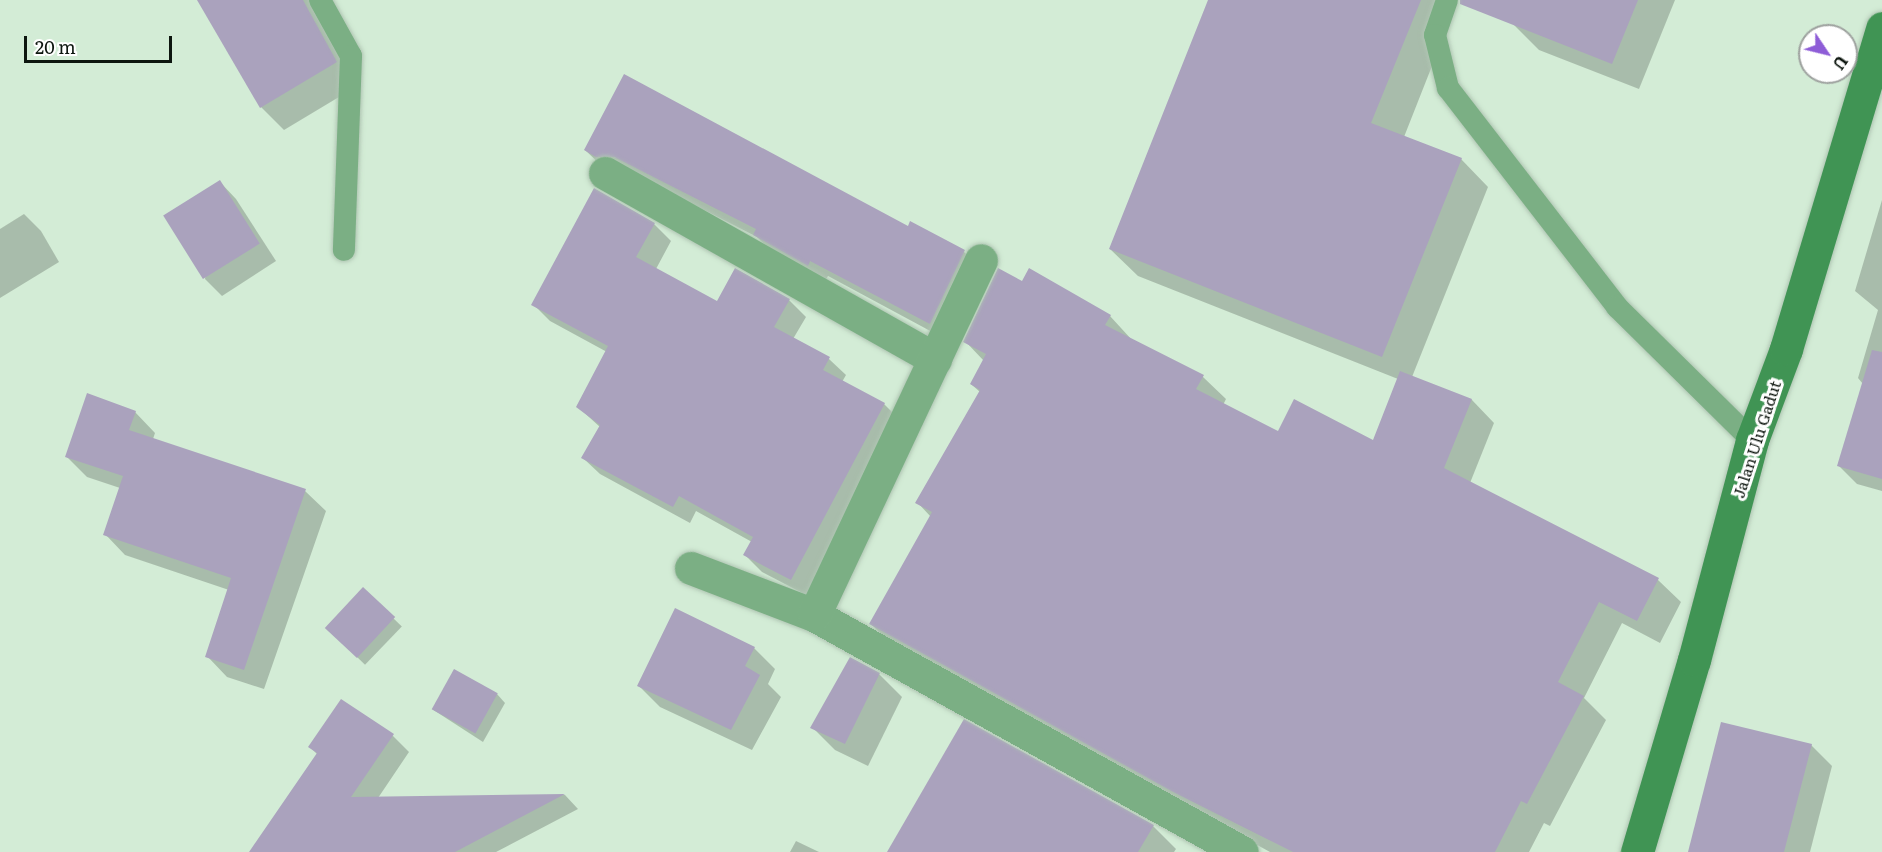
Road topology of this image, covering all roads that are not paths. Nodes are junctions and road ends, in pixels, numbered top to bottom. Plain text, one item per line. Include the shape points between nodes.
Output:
1 (320, 0) edge
2 (1447, 0) edge
3 (1882, 28) edge
4 (605, 173) dead end
5 (344, 250) dead end
6 (981, 260) dead end
7 (935, 359) junction
8 (1752, 440) junction
9 (691, 568) dead end
10 (813, 615) junction
11 (1242, 852) edge
12 (1637, 852) edge

1 - 5 lane via 351,56
2 - 8 lane via 1435,35 1448,88 1617,307
3 - 8 street, Jalan Ulu Gadut via 1786,349
4 - 7 street
6 - 7 street
7 - 10 street
8 - 12 street, Jalan Ulu Gadut via 1694,660
9 - 10 street
10 - 11 street

